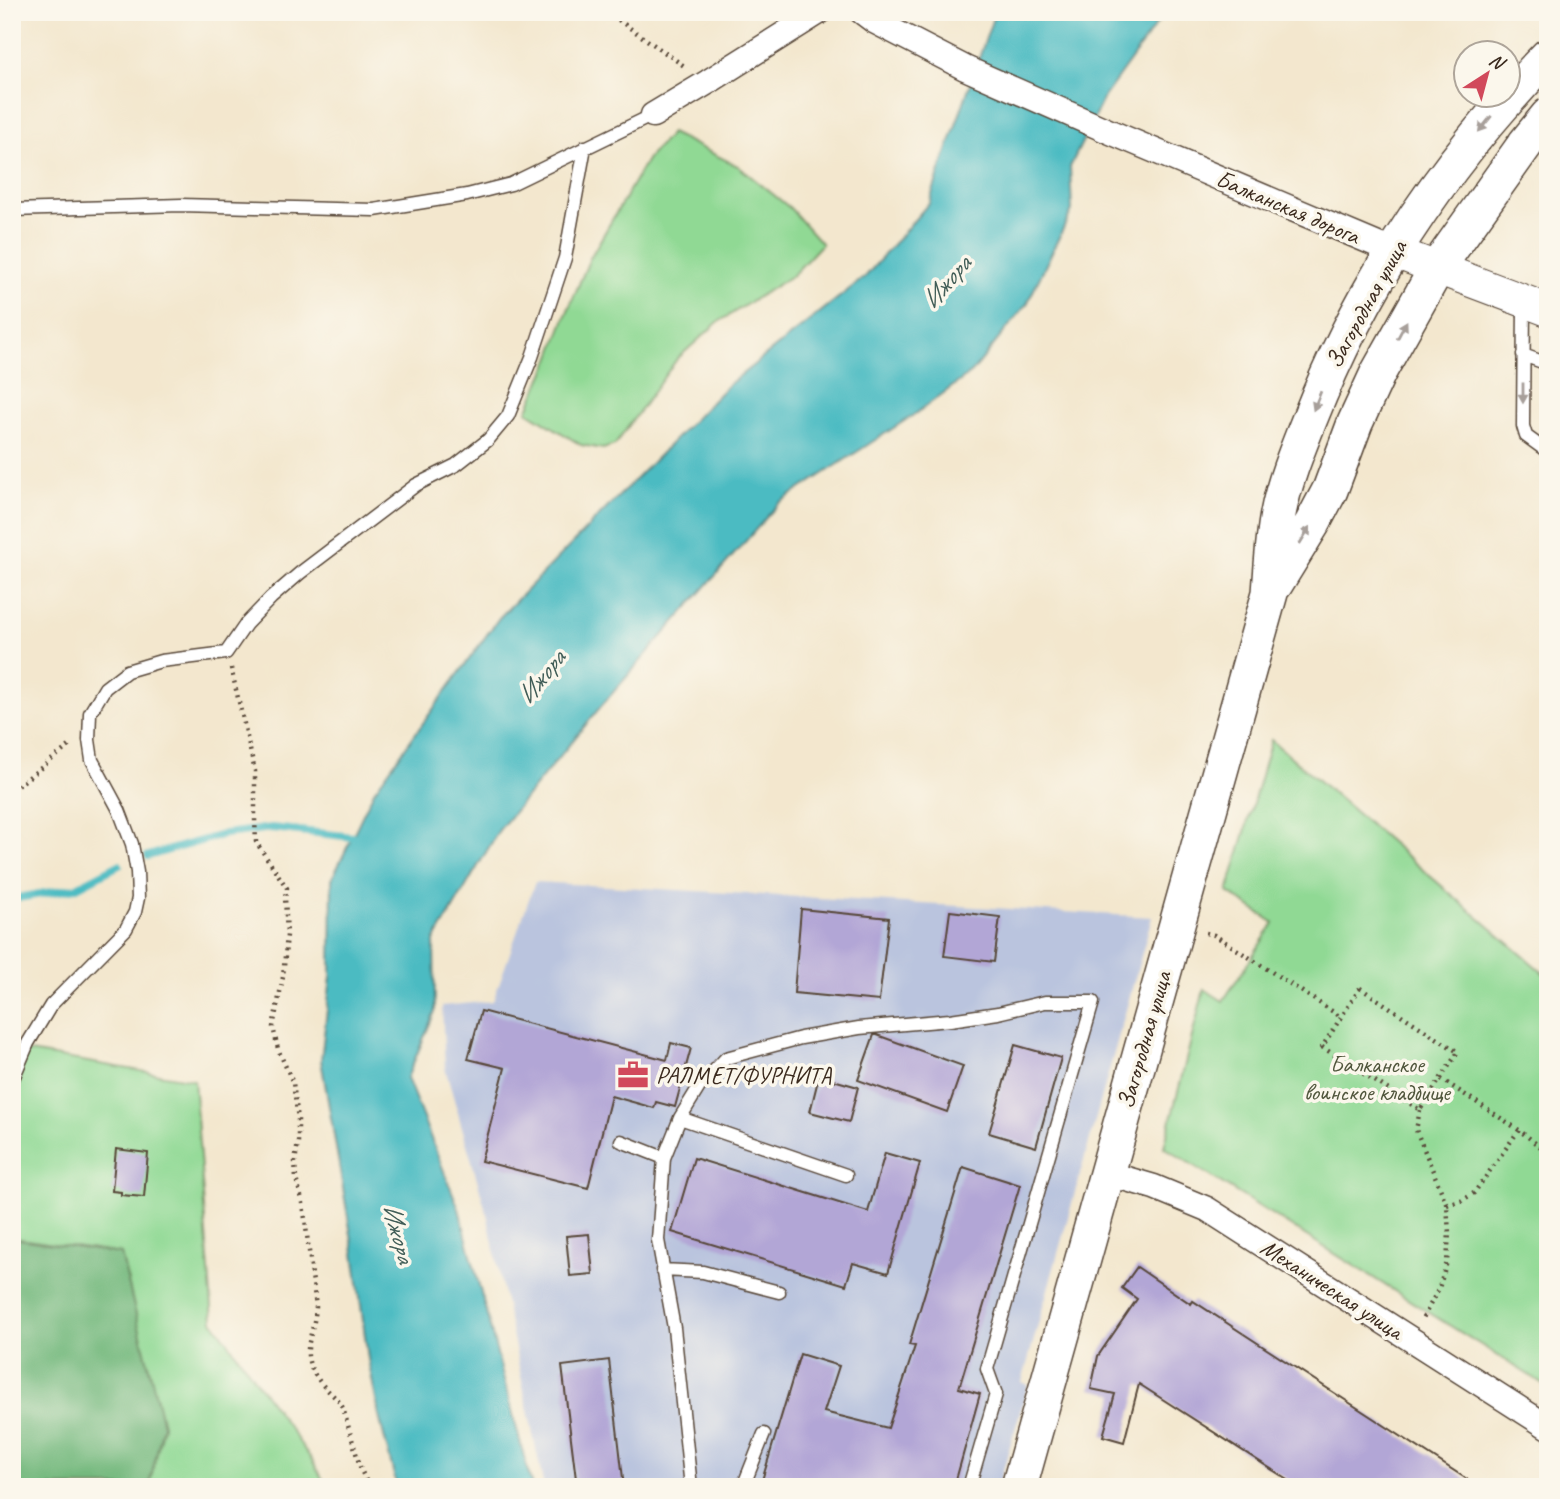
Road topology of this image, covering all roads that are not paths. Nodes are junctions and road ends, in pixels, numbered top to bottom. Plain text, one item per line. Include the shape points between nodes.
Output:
1 (819, 12) edge
2 (862, 12) edge
3 (1548, 56) edge
4 (653, 115) joint
5 (1548, 116) edge
6 (585, 147) junction
7 (12, 210) edge
8 (1392, 251) junction
9 (1437, 268) junction
10 (1536, 305) edge
11 (1523, 355) junction
12 (1548, 364) edge
13 (1548, 452) edge
14 (1270, 593) junction
15 (12, 1081) edge
16 (680, 1118) junction
17 (621, 1141) dead end
18 (664, 1158) junction
19 (1106, 1173) junction
20 (846, 1175) dead end
21 (663, 1270) junction
22 (779, 1293) dead end
23 (1548, 1427) edge
24 (764, 1434) dead end
25 (691, 1487) edge
26 (743, 1487) edge
27 (969, 1487) edge
28 (1019, 1487) edge

1 - 4 street
2 - 8 street, Балканская дорога via 965,68
3 -> 8 main road, Загородная улица via 1488,120
4 - 6 lane
5 - 9 main road, Загородная улица
6 - 7 lane via 511,184 374,209 181,205
6 - 15 lane via 565,258 533,357 508,416 488,440 456,465 416,485 300,573 246,624 226,653 161,661 127,671 105,688 90,713 89,740 92,760 132,844 137,872 135,912 126,929 51,1005
8 - 9 street, Балканская дорога
8 -> 14 main road, Загородная улица via 1326,376 1294,458 1278,513
9 - 10 street, Балканская дорога
14 -> 9 main road, Загородная улица via 1330,490 1378,373
10 - 11 lane
11 - 12 lane
11 -> 13 lane via 1523,426 1527,436
14 - 19 main road, Загородная улица
16 - 18 lane
16 - 20 lane
16 - 27 lane via 699,1087 726,1058 859,1028 950,1020 1045,1002 1093,1002 987,1369 996,1394
17 - 18 lane
18 - 21 lane via 658,1240
19 - 23 street, Механическая улица via 1207,1209
19 - 28 main road, Загородная улица
21 - 22 lane via 703,1272
21 - 25 lane
24 - 26 lane

